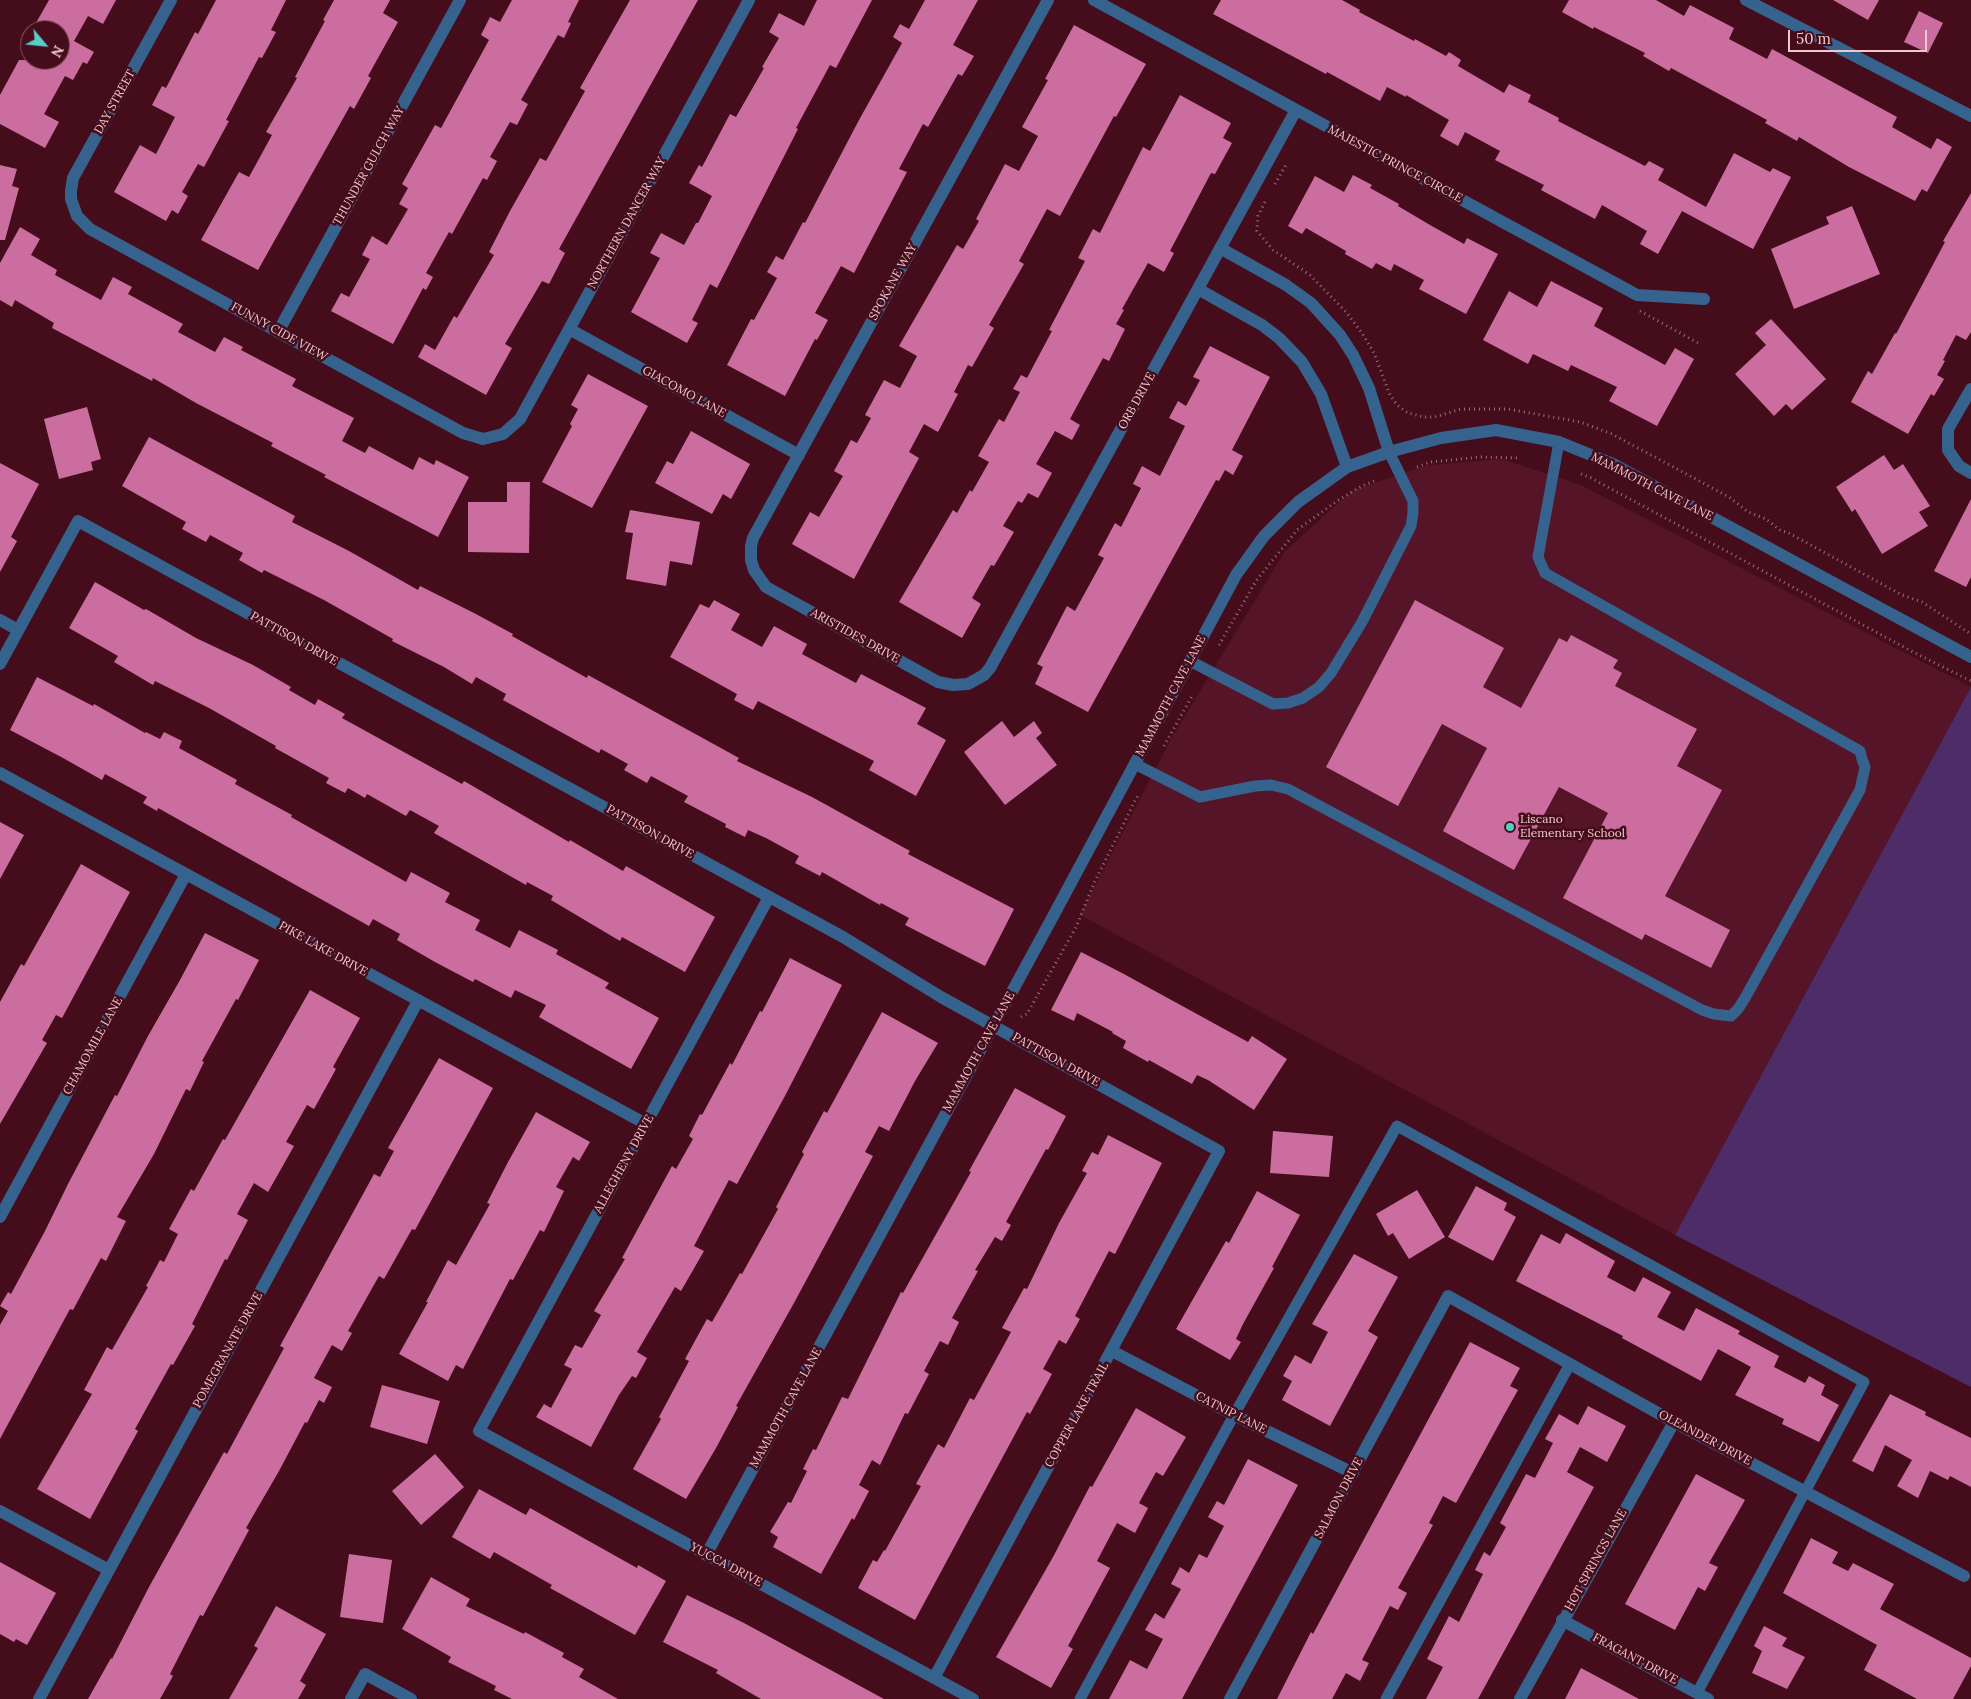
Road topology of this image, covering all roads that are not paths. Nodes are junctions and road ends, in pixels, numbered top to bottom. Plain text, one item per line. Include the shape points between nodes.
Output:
1 (171, 0) edge
2 (460, 0) edge
3 (749, 0) edge
4 (1048, 0) edge
5 (1094, 0) edge
6 (1746, 0) edge
7 (1296, 110) junction
8 (1971, 116) edge
9 (73, 207) joint
10 (1220, 248) junction
11 (1198, 289) junction
12 (1704, 299) dead end
13 (569, 329) junction
14 (278, 332) junction
15 (1971, 389) edge
16 (496, 437) joint
17 (1559, 442) junction
18 (1389, 452) junction
19 (799, 455) junction
20 (1347, 467) junction
21 (1971, 473) edge
22 (753, 567) joint
23 (0, 620) edge
24 (18, 630) junction
25 (1971, 658) edge
26 (1190, 661) junction
27 (0, 664) edge
28 (968, 684) joint
29 (1135, 764) junction
30 (0, 773) edge
31 (186, 874) junction
32 (769, 897) junction
33 (418, 1001) junction
34 (994, 1026) junction
35 (646, 1124) junction
36 (1219, 1151) joint
37 (0, 1217) edge
38 (1448, 1296) joint
39 (1112, 1351) junction
40 (1570, 1364) junction
41 (1234, 1416) junction
42 (1674, 1422) junction
43 (479, 1431) joint
44 (1353, 1473) junction
45 (1804, 1491) junction
46 (0, 1510) edge
47 (706, 1555) junction
48 (109, 1570) junction
49 (1964, 1576) dead end
50 (1562, 1620) junction
51 (934, 1678) junction
52 (1702, 1696) edge
53 (39, 1699) edge
54 (351, 1699) edge
55 (411, 1699) edge
56 (973, 1699) edge
57 (1080, 1699) edge
58 (1230, 1699) edge
59 (1386, 1699) edge
60 (1520, 1699) edge

1 - 9 street, DAY STREET via 74,178 71,191
2 - 14 street, THUNDER GULCH WAY
3 - 13 street, NORTHERN DANCER WAY
4 - 19 street, SPOKANE WAY
5 - 7 street, MAJESTIC PRINCE CIRCLE
6 - 8 street
7 - 10 street, ORB DRIVE
7 - 12 street, MAJESTIC PRINCE CIRCLE via 1637,295
9 - 14 street, FUNNY CIDE VIEW via 90,229
10 - 11 street, ORB DRIVE
10 - 18 street via 1286,285 1310,303 1340,335 1369,388
11 - 20 street via 1262,324 1302,362 1321,394
11 - 28 street, ORB DRIVE via 993,664 984,675
13 - 16 street, NORTHERN DANCER WAY via 520,419 510,430
13 - 19 street, GIACOMO LANE
14 - 16 street, FUNNY CIDE VIEW via 463,434 476,438
15 - 21 street via 1948,429 1948,450 1959,466
17 - 18 street, MAMMOTH CAVE LANE via 1496,430 1441,438
17 - 25 street, MAMMOTH CAVE LANE via 1613,464
17 - 29 lane via 1538,557 1545,573 1860,751 1864,767 1860,790 1745,998 1731,1016 1702,1010 1288,789 1255,786 1200,797
18 - 20 street, MAMMOTH CAVE LANE
18 - 26 lane via 1413,501 1414,513 1362,622 1319,687 1303,698 1273,704
19 - 22 street, SPOKANE WAY via 753,538 750,552
20 - 26 street, MAMMOTH CAVE LANE via 1298,502 1264,536 1236,575
22 - 28 street, ARISTIDES DRIVE via 760,581 772,591 938,682 953,686
23 - 24 street
24 - 27 street
24 - 32 street, PATTISON DRIVE via 78,521
26 - 29 street, MAMMOTH CAVE LANE
29 - 34 street, MAMMOTH CAVE LANE
30 - 31 street, PIKE LAKE DRIVE
31 - 33 street, PIKE LAKE DRIVE
31 - 37 street, CHAMOMILE LANE
32 - 34 street, PATTISON DRIVE
32 - 35 street, ALLEGHENY DRIVE
33 - 35 street, PIKE LAKE DRIVE
33 - 48 street, POMEGRANATE DRIVE
34 - 36 street, PATTISON DRIVE
34 - 47 street, MAMMOTH CAVE LANE
35 - 43 street, ALLEGHENY DRIVE
36 - 39 street, COPPER LAKE TRAIL
38 - 40 street, OLEANDER DRIVE
38 - 44 street, SALMON DRIVE
39 - 41 street, CATNIP LANE
39 - 51 street, COPPER LAKE TRAIL
40 - 42 street, OLEANDER DRIVE
40 - 59 lane
41 - 44 street, CATNIP LANE
41 - 45 lane via 1398,1126 1864,1382
41 - 57 lane
42 - 45 street, OLEANDER DRIVE
42 - 50 street, HOT SPRINGS LANE
43 - 47 street, YUCCA DRIVE
44 - 58 street, SALMON DRIVE
45 - 49 street, OLEANDER DRIVE
45 - 52 lane
46 - 48 street
47 - 51 street, YUCCA DRIVE
48 - 53 street, POMEGRANATE DRIVE
50 - 52 street, FRAGANT DRIVE
50 - 60 street, HOT SPRINGS LANE
51 - 56 street, YUCCA DRIVE
54 - 55 street via 365,1674

